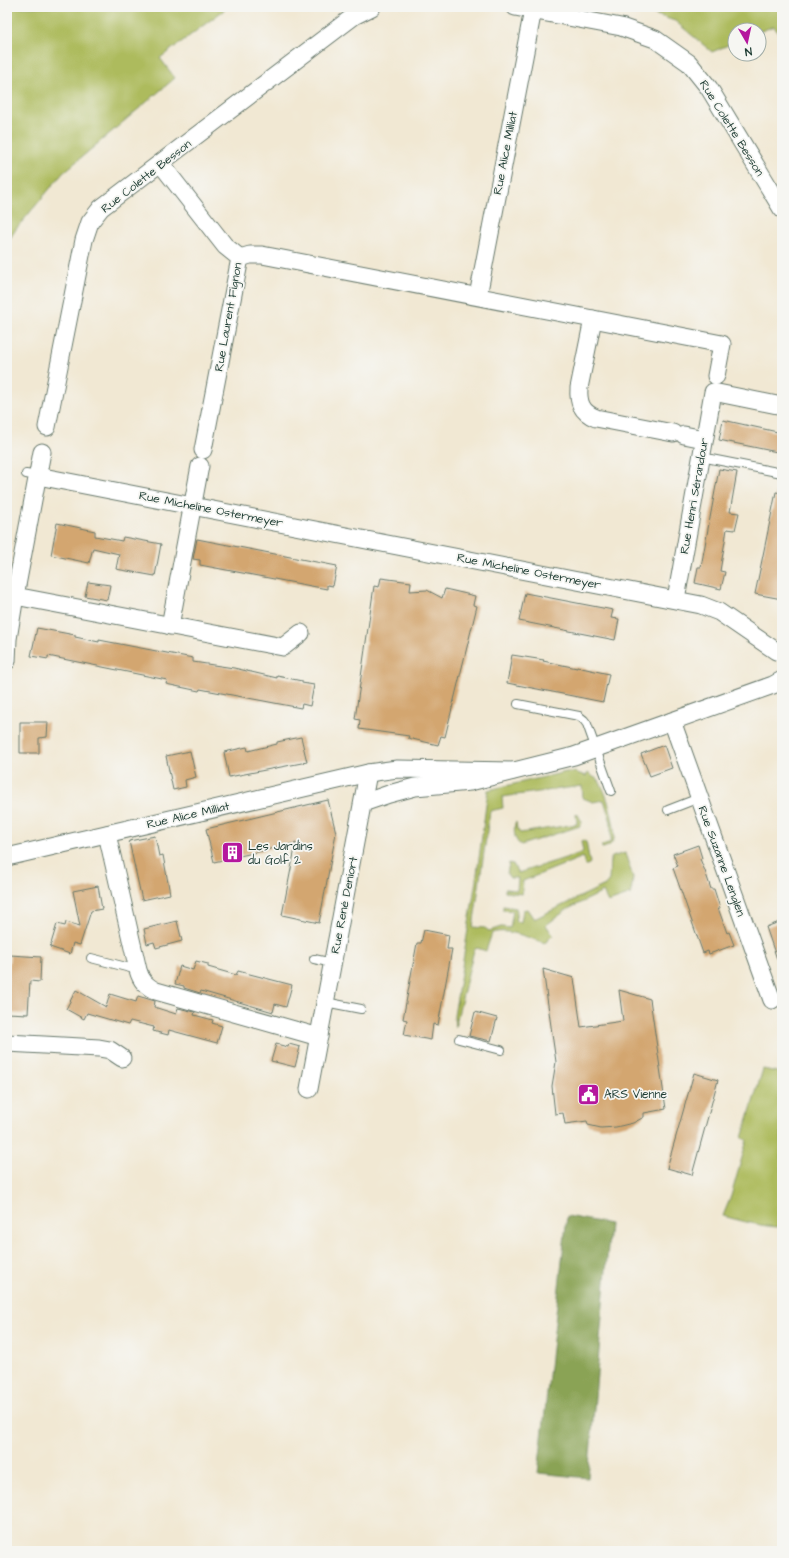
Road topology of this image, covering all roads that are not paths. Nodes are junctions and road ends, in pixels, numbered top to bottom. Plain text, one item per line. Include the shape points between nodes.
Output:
1 (372, 7) edge
2 (515, 7) edge
3 (533, 10) junction
4 (161, 164) junction
5 (782, 209) edge
6 (240, 258) junction
7 (478, 296) junction
8 (593, 318) junction
9 (714, 384) junction
10 (782, 406) edge
11 (47, 427) dead end
12 (704, 438) junction
13 (42, 452) dead end
14 (701, 457) junction
15 (782, 473) edge
16 (32, 475) junction
17 (192, 505) junction
18 (15, 596) junction
19 (676, 599) junction
20 (170, 626) junction
21 (301, 633) dead end
22 (782, 653) edge
23 (7, 660) edge
24 (782, 680) edge
25 (518, 704) dead end
26 (672, 722) junction
27 (596, 748) junction
28 (513, 771) junction
29 (368, 773) junction
30 (611, 791) dead end
31 (700, 798) junction
32 (362, 803) junction
33 (668, 810) dead end
34 (107, 834) junction
35 (7, 857) edge
36 (91, 958) dead end
37 (314, 959) dead end
38 (333, 963) junction
39 (139, 974) junction
40 (772, 1000) dead end
41 (325, 1002) junction
42 (360, 1009) dead end
43 (319, 1037) junction
44 (460, 1039) dead end
45 (7, 1043) edge
46 (501, 1050) dead end
47 (122, 1058) dead end
48 (309, 1089) dead end

1 - 4 street, Rue Colette Besson via 354,16
2 - 3 street, Rue Colette Besson
3 - 5 street, Rue Colette Besson via 621,27 655,39 689,63 709,88
3 - 7 street, Rue Alice Milliat
4 - 6 street, Rue Laurent Fignon via 225,246
4 - 11 street, Rue Colette Besson via 102,208 90,222 84,240
6 - 7 street via 262,255
6 - 17 street, Rue Laurent Fignon
7 - 8 street
8 - 9 street, Rue Henri Sérandour via 722,344
8 - 12 street via 579,388 582,409 596,418
9 - 10 street
9 - 12 street, Rue Henri Sérandour
12 - 14 street, Rue Henri Sérandour
13 - 16 street
14 - 15 lane
14 - 19 street, Rue Henri Sérandour
16 - 17 street, Rue Micheline Ostermeyer
16 - 18 street
17 - 19 street, Rue Micheline Ostermeyer
17 - 20 street, Rue Laurent Fignon
18 - 20 street
18 - 23 street
19 - 22 street, Rue Micheline Ostermeyer via 720,612
20 - 21 street via 283,647
24 - 26 street
25 - 27 lane via 579,716 587,724
26 - 27 street
26 - 31 street, Rue Suzanne Lenglen
27 - 28 street
27 - 30 lane
28 - 29 street via 397,769
28 - 32 street via 470,782 415,787
29 - 32 street, Rue René Deniort
29 - 34 street, Rue Alice Milliat
31 - 33 lane
31 - 40 street, Rue Suzanne Lenglen
32 - 38 street, Rue René Deniort
34 - 35 street, Rue Alice Milliat
34 - 39 street
36 - 39 lane
37 - 38 lane
38 - 41 street, Rue René Deniort
39 - 43 street via 146,986 156,991
41 - 42 lane
41 - 43 street, Rue René Deniort
43 - 48 street, Rue René Deniort
44 - 46 lane
45 - 47 street via 100,1048 110,1050

